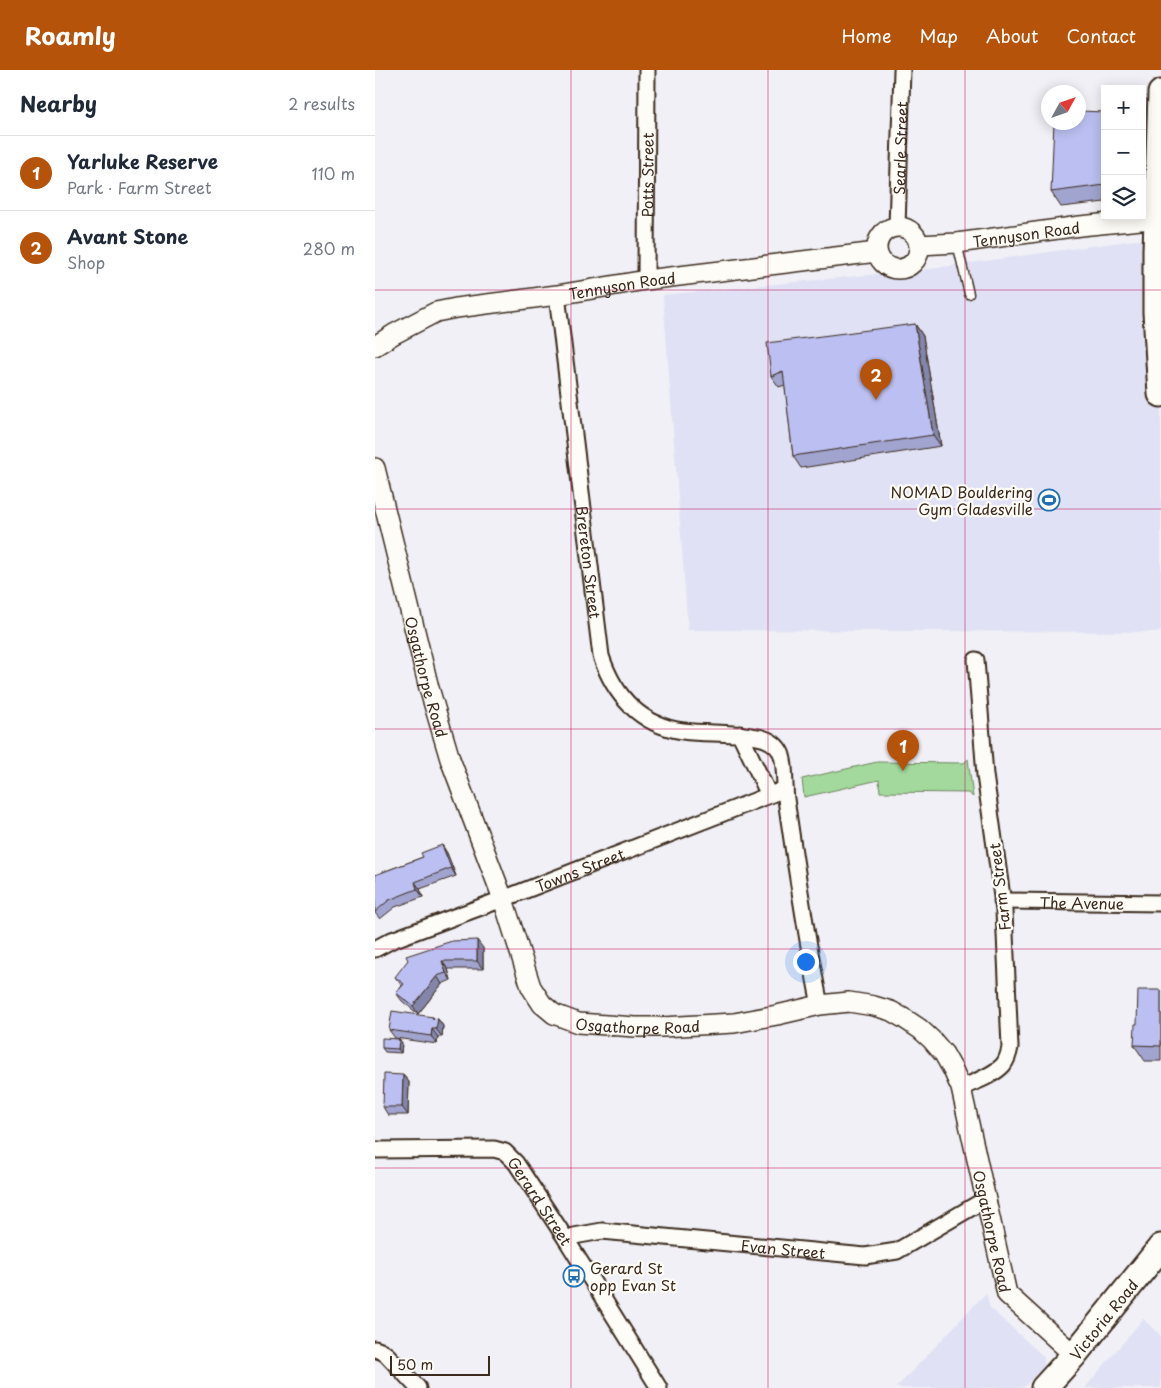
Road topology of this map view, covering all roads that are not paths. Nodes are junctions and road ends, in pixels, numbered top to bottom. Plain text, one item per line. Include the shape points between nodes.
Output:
1 (647, 70) edge
2 (902, 70) edge
3 (1161, 93) edge
4 (1159, 218) edge
5 (897, 227) junction
6 (957, 242) junction
7 (919, 245) junction
8 (877, 252) junction
9 (646, 280) junction
10 (969, 294) dead end
11 (557, 295) junction
12 (375, 346) edge
13 (1161, 394) edge
14 (375, 468) edge
15 (976, 660) dead end
16 (740, 734) junction
17 (785, 789) junction
18 (769, 795) junction
19 (503, 900) junction
20 (1003, 901) junction
21 (1161, 902) edge
22 (375, 949) edge
23 (820, 1005) junction
24 (961, 1088) junction
25 (375, 1150) edge
26 (986, 1199) junction
27 (566, 1239) junction
28 (1160, 1254) edge
29 (375, 1349) edge
30 (1074, 1355) junction
31 (418, 1388) edge
32 (659, 1388) edge
33 (1044, 1388) edge
34 (1062, 1388) edge

1 - 9 street, Potts Street
2 - 5 street, Searle Street
3 - 4 highway
4 - 6 street, Tennyson Road
4 - 13 highway via 1156,312
5 - 7 street via 915,235
5 - 8 street via 879,239
6 - 7 street, Tennyson Road
6 - 10 lane
7 - 8 street via 917,257 906,268 890,268
8 - 9 street, Tennyson Road
9 - 11 street, Tennyson Road
11 - 12 street, Tennyson Road via 435,312
11 - 16 street, Brereton Street via 605,668 628,704 655,723 683,731
14 - 19 street, Osgathorpe Road via 439,723
15 - 20 street, Farm Street via 985,775
16 - 17 street, Brereton Street via 767,740 779,749
16 - 18 street
17 - 18 street, Towns Street
17 - 23 street, Brereton Street
18 - 19 street, Towns Street
19 - 22 street, Towns Street
19 - 23 street, Osgathorpe Road via 531,987 542,1004 564,1019 578,1023 662,1028 777,1016
20 - 21 street, The Avenue
20 - 24 street, Farm Street via 1011,1047 1004,1064 997,1070
23 - 24 street, Osgathorpe Road via 862,1004 891,1011 905,1019 932,1040
24 - 26 street, Osgathorpe Road
25 - 27 street, Gerard Street via 494,1149 505,1152 517,1163
26 - 27 street, Evan Street via 897,1251 865,1256 603,1231
26 - 30 street, Osgathorpe Road via 1007,1294
27 - 32 street, Gerard Street
28 - 30 highway, Victoria Road
28 - 34 highway, Victoria Road
29 - 31 street via 387,1355
30 - 33 highway, Victoria Road

